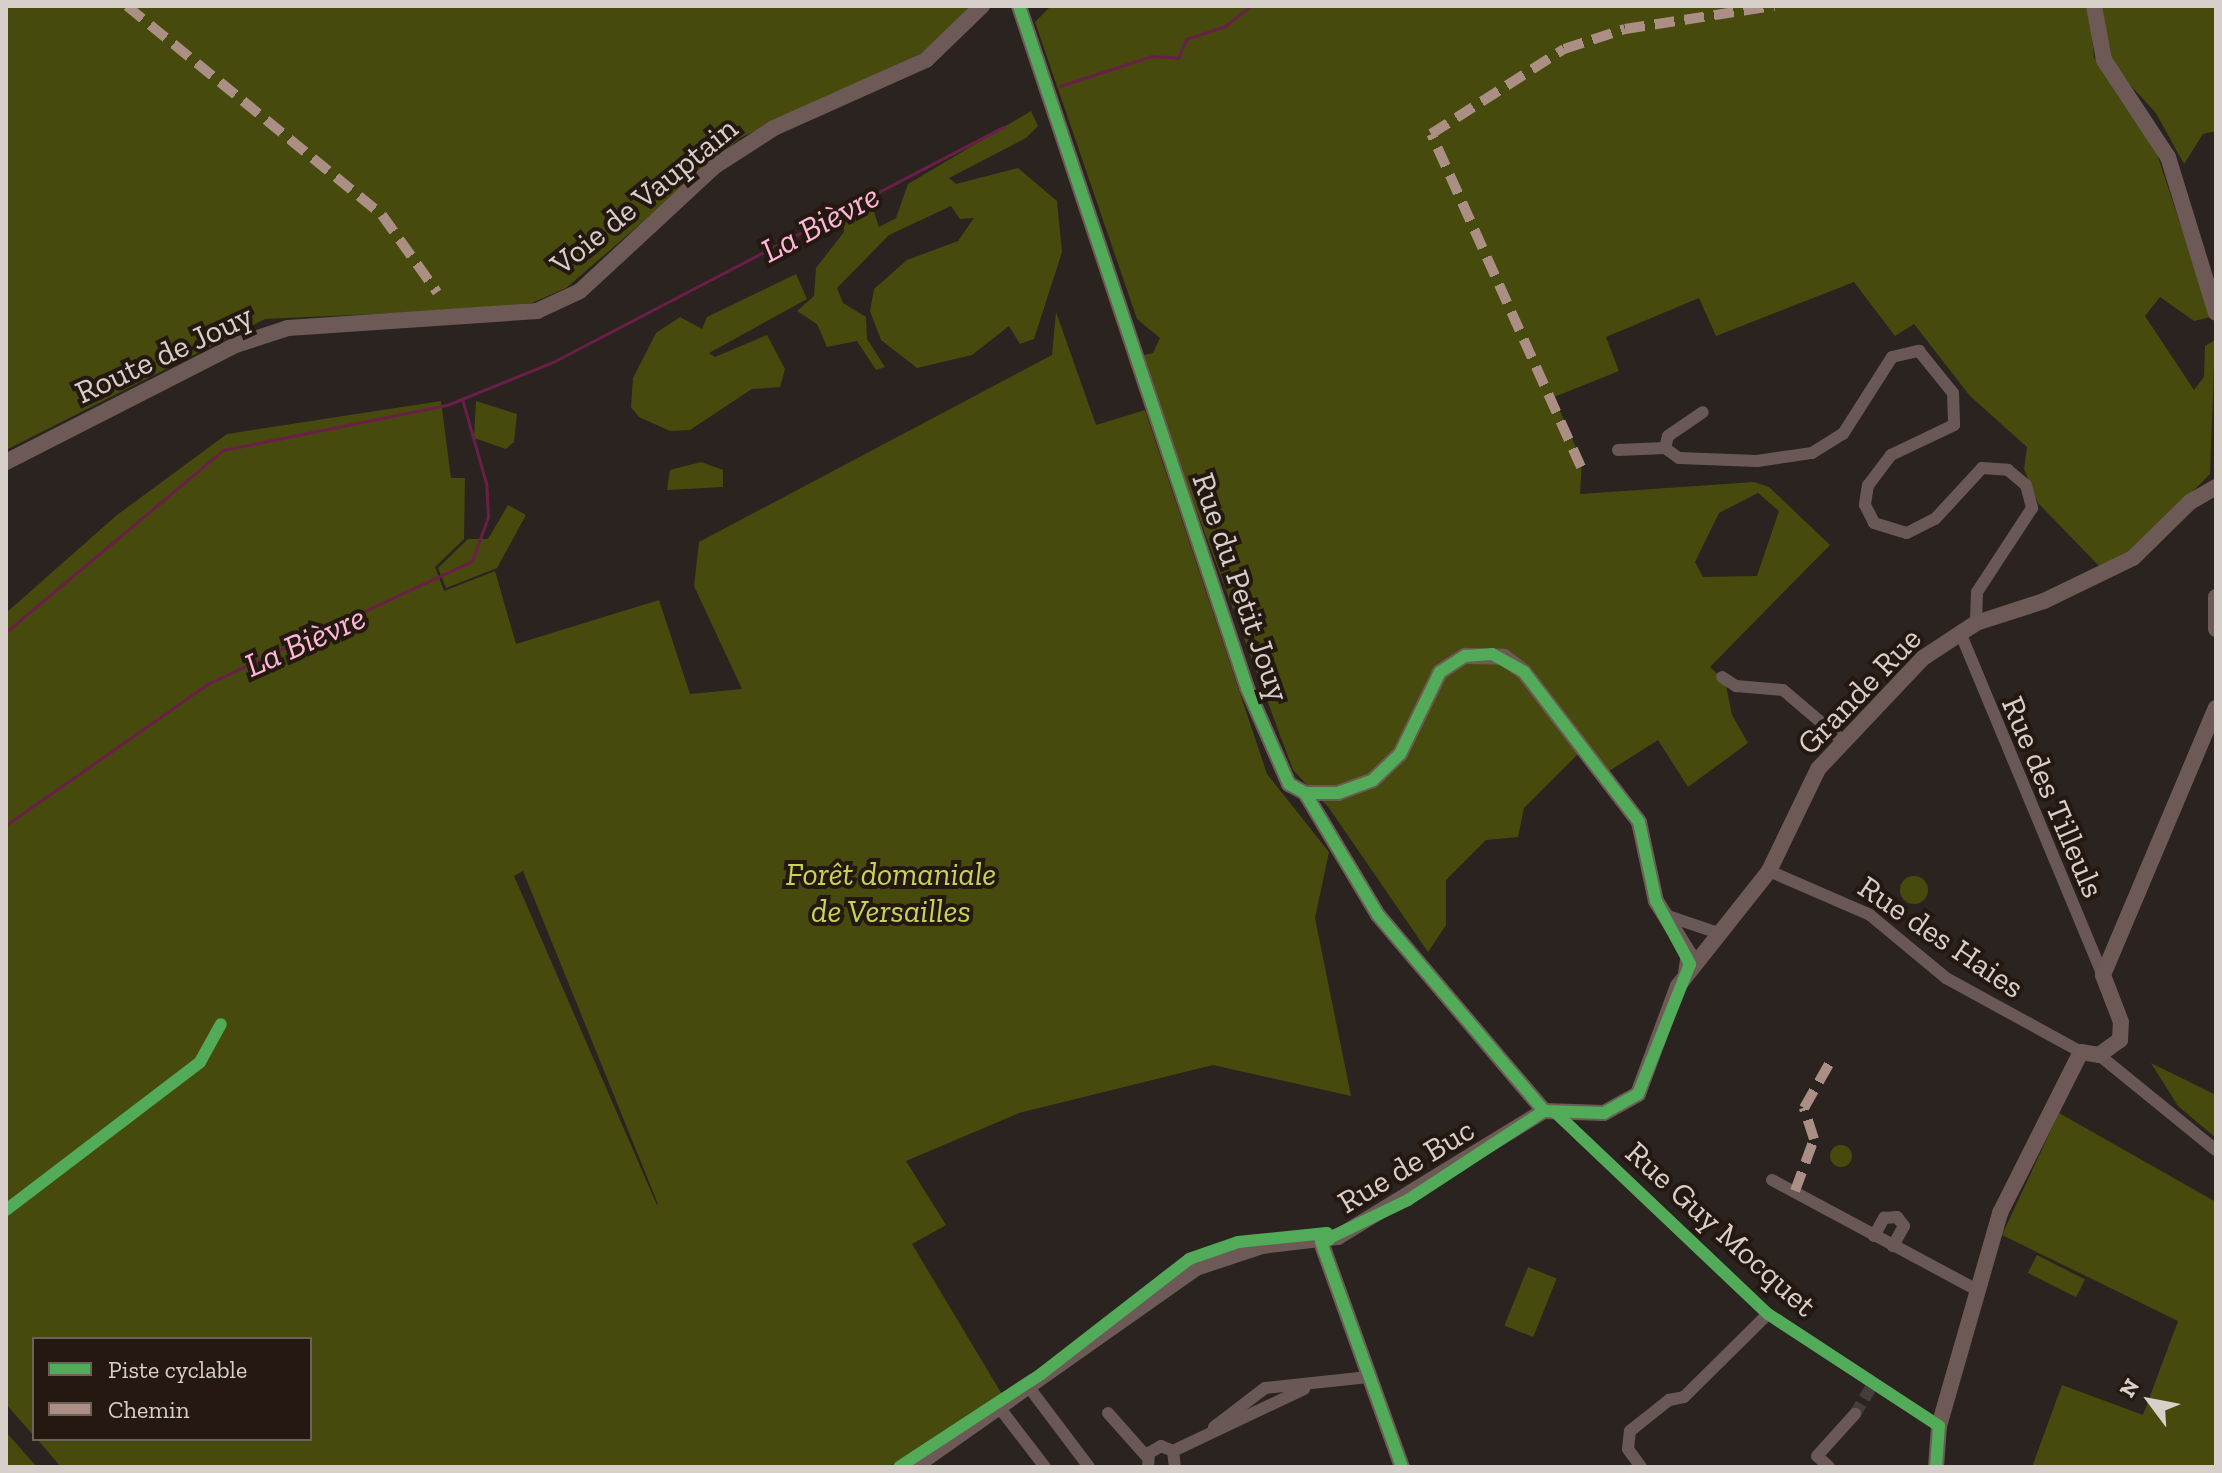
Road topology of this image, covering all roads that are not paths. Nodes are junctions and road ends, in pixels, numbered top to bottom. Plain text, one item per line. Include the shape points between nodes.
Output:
1 (982, 6) edge
2 (1019, 6) edge
3 (2094, 6) edge
4 (2216, 313) edge
5 (449, 318) joint
6 (1703, 412) dead end
7 (1665, 448) junction
8 (1618, 450) dead end
9 (6, 462) edge
10 (2216, 487) edge
11 (2216, 597) edge
12 (1976, 623) junction
13 (2216, 629) edge
14 (1962, 637) junction
15 (1722, 677) dead end
16 (2216, 708) edge
17 (1838, 735) junction
18 (1305, 793) junction
19 (1769, 871) junction
20 (1662, 914) junction
21 (1718, 933) junction
22 (1686, 973) junction
23 (2103, 975) junction
24 (2081, 1052) junction
25 (2099, 1055) junction
26 (1550, 1112) junction
27 (2216, 1150) edge
28 (1772, 1180) dead end
29 (1874, 1236) junction
30 (1321, 1242) junction
31 (1893, 1246) junction
32 (1977, 1290) junction
33 (1768, 1314) junction
34 (1368, 1377) junction
35 (1304, 1389) junction
36 (1031, 1390) junction
37 (1002, 1411) junction
38 (1108, 1413) dead end
39 (1855, 1414) tunnel mouth
40 (1939, 1426) junction
41 (1214, 1427) junction
42 (1173, 1451) junction
43 (1148, 1462) edge
44 (914, 1467) edge
45 (1045, 1467) edge
46 (1089, 1467) edge
47 (1175, 1467) edge
48 (1402, 1467) edge
49 (1641, 1467) edge
50 (1829, 1467) edge
51 (1936, 1467) edge

1 - 5 street, Voie de Vauptain via 926,60 727,157 580,291 537,311
2 - 18 street, Rue du Petit Jouy via 1247,688 1278,767
3 - 4 street via 2104,60 2168,157
5 - 9 street, Route de Jouy via 288,328 236,345
6 - 7 street via 1668,436
7 - 8 street
7 - 12 street via 1679,458 1757,461 1812,453 1843,434 1892,357 1919,351 1953,393 1954,425 1891,455 1868,485 1865,505 1874,523 1907,533 1935,519 1982,468 2008,470 2026,485 2032,508 1977,592
10 - 12 street, Grande Rue via 2190,502 2133,558 2044,601
11 - 13 street
12 - 14 street, Grande Rue
14 - 17 street, Grande Rue via 1923,658
14 - 23 street, Rue des Tilleuls
15 - 17 street via 1736,686 1780,689
16 - 23 street
17 - 19 street, Grande Rue
18 - 20 street via 1338,793 1373,780 1400,754 1440,672 1465,656 1504,657 1524,672 1639,822
18 - 26 street, Rue du Petit Jouy via 1378,915
19 - 21 street, Grande Rue
19 - 24 street, Rue des Haies via 1870,915 1946,978
20 - 21 street
20 - 22 street via 1689,954
21 - 22 street, Grande Rue
22 - 26 street, Grande Rue via 1638,1094 1604,1113
23 - 25 street via 2122,1031
24 - 25 street
24 - 32 street via 2000,1213
25 - 27 street
26 - 30 street, Rue de Buc via 1408,1200
26 - 33 street, Rue Guy Mocquet
28 - 29 street
29 - 31 street
29 - 31 street via 1884,1218 1897,1217 1904,1226
30 - 34 street
30 - 36 street, Rue de Buc via 1262,1246 1196,1268
31 - 32 street
32 - 40 street
33 - 40 street, Rue Guy Mocquet
33 - 49 street via 1684,1397 1669,1400 1630,1431 1628,1449
34 - 35 street
34 - 48 street
35 - 41 street
35 - 41 street via 1265,1388
36 - 37 street, Rue de Buc
36 - 46 street
37 - 44 street, Rue de Buc
37 - 45 street
38 - 43 street
39 - 50 street via 1817,1456
40 - 51 street
41 - 42 street
42 - 43 street via 1156,1447
42 - 47 street

